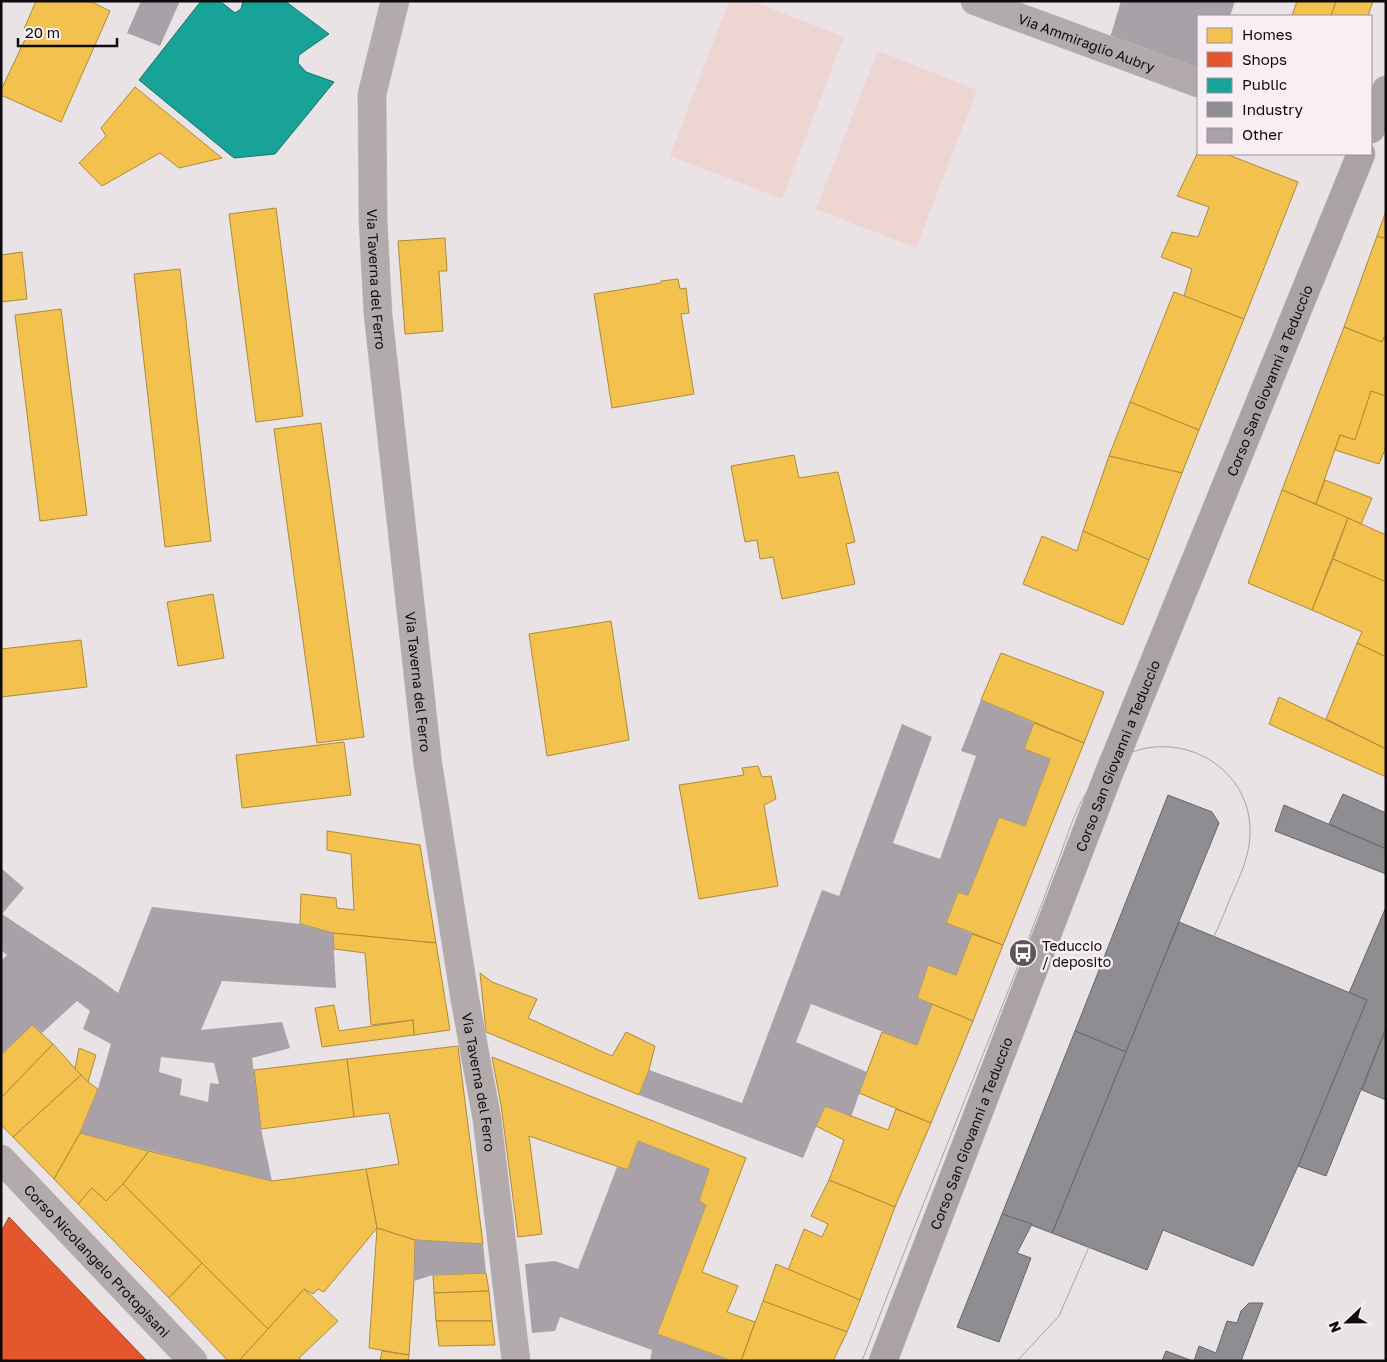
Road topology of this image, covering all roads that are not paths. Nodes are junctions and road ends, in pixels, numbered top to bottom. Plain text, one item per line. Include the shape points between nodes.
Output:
1 (395, 1) edge
2 (975, 1) edge
3 (1197, 83) edge
4 (1386, 90) edge
5 (1372, 126) edge
6 (1361, 155) edge
7 (1, 1159) edge
8 (193, 1361) edge
9 (516, 1361) edge
10 (883, 1361) edge

1 - 9 street, Via Taverna del Ferro via 372,94 378,314 428,765 487,1119
2 - 3 street, Via Ammiraglio Aubry
4 - 5 main road
6 - 10 main road, Corso San Giovanni a Teduccio via 1106,782
7 - 8 street, Corso Nicolangelo Protopisani

